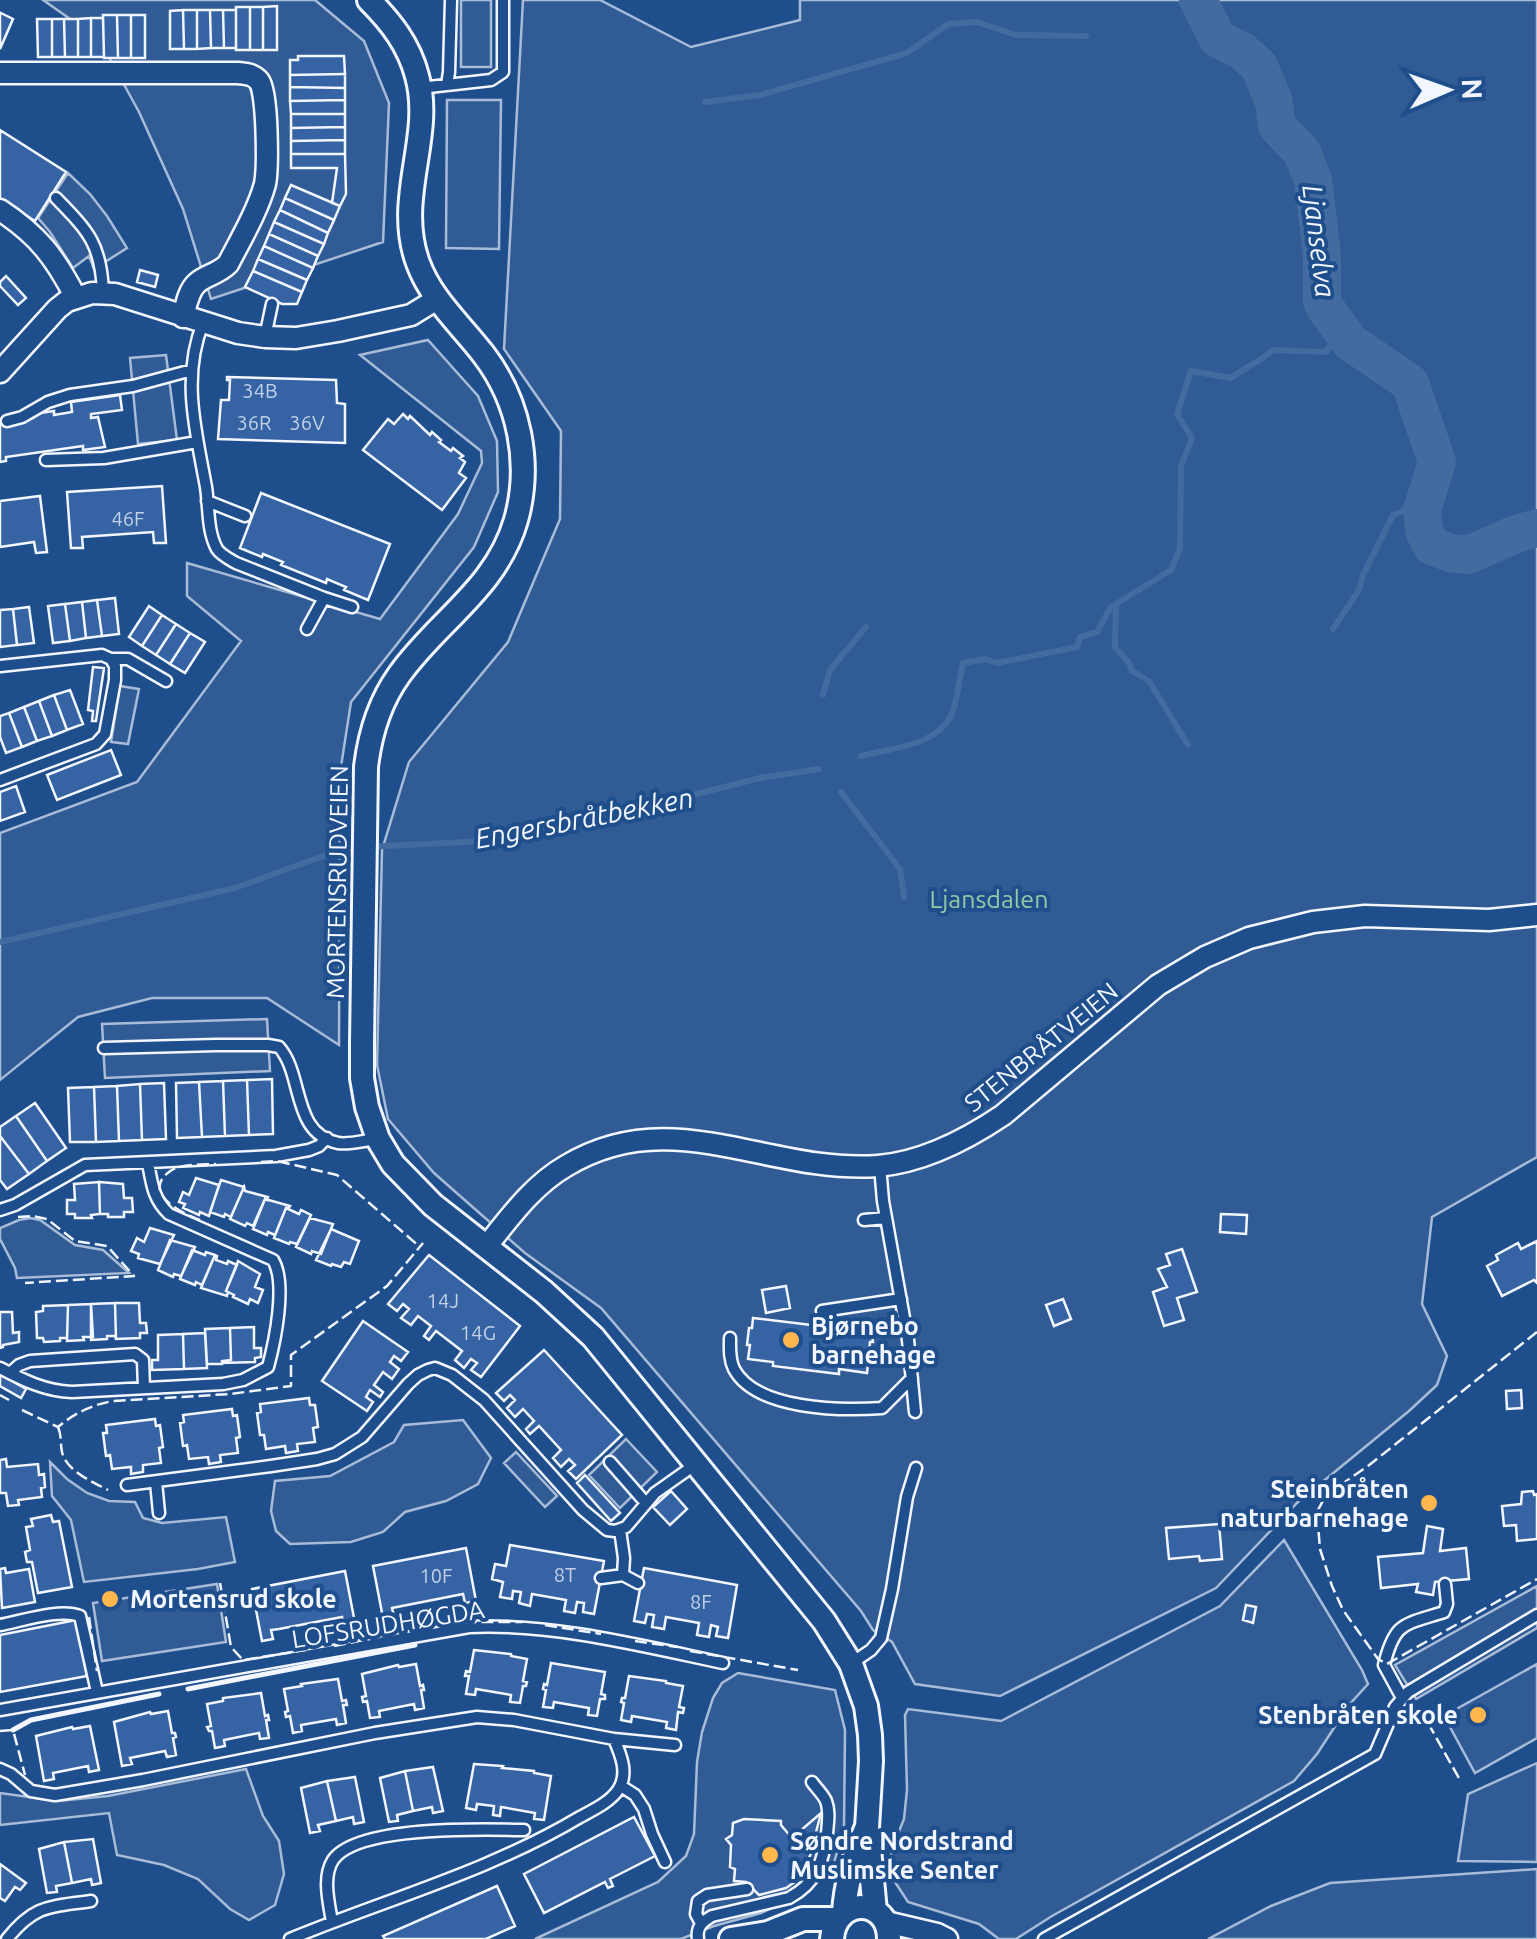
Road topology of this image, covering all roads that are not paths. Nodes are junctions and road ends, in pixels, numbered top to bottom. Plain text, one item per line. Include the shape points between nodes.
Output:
1 (369, 0) edge
2 (450, 0) edge
3 (503, 0) edge
4 (0, 73) edge
5 (447, 86) junction
6 (420, 88) junction
7 (56, 198) dead end
8 (0, 210) edge
9 (103, 292) junction
10 (76, 298) junction
11 (437, 299) junction
12 (272, 304) dead end
13 (193, 320) junction
14 (265, 337) junction
15 (192, 370) junction
16 (0, 372) edge
17 (8, 421) dead end
18 (197, 442) junction
19 (46, 460) dead end
20 (208, 502) junction
21 (244, 516) dead end
22 (324, 598) junction
23 (352, 607) dead end
24 (307, 629) dead end
25 (111, 660) junction
26 (0, 666) edge
27 (166, 681) dead end
28 (0, 780) edge
29 (1537, 915) edge
30 (104, 1048) dead end
31 (327, 1138) junction
32 (378, 1138) junction
33 (148, 1162) junction
34 (880, 1166) junction
35 (0, 1210) edge
36 (886, 1218) junction
37 (864, 1220) dead end
38 (486, 1246) junction
39 (901, 1299) junction
40 (822, 1310) dead end
41 (730, 1338) dead end
42 (5, 1370) edge
43 (912, 1378) junction
44 (144, 1388) junction
45 (915, 1412) dead end
46 (610, 1462) dead end
47 (697, 1464) junction
48 (916, 1468) dead end
49 (156, 1482) junction
50 (126, 1486) dead end
51 (646, 1502) junction
52 (160, 1513) dead end
53 (620, 1530) junction
54 (623, 1576) junction
55 (601, 1578) dead end
56 (638, 1583) dead end
57 (1445, 1584) dead end
58 (1537, 1615) edge
59 (0, 1625) edge
60 (724, 1663) dead end
61 (852, 1664) junction
62 (96, 1692) junction
63 (1402, 1698) junction
64 (0, 1710) edge
65 (614, 1740) junction
66 (675, 1745) dead end
67 (0, 1770) edge
68 (812, 1782) dead end
69 (621, 1786) junction
70 (867, 1828) junction
71 (524, 1830) dead end
72 (666, 1862) dead end
73 (747, 1888) dead end
74 (91, 1901) dead end
75 (332, 1922) junction
76 (701, 1923) junction
77 (838, 1923) edge
78 (883, 1924) edge
79 (768, 1933) junction
80 (7, 1939) edge
81 (290, 1939) edge
82 (698, 1939) edge
83 (731, 1939) edge
84 (792, 1939) edge
85 (947, 1939) edge
86 (1044, 1939) edge

1 - 6 street, MORTENSRUDVEIEN via 401,38
2 - 5 lane
3 - 5 lane via 503,72
4 - 13 street via 238,73 259,81 265,97 263,189 228,264 198,282 189,296
5 - 6 lane
6 - 11 street, MORTENSRUDVEIEN via 410,228 418,265
7 - 9 lane via 98,253
8 - 10 street via 33,234
9 - 10 street
9 - 13 street
10 - 16 street via 57,308
11 - 14 street via 411,314 338,332
11 - 32 street, MORTENSRUDVEIEN via 484,355 512,406 522,460 520,500 492,571 412,658 373,726 366,767 362,1042 364,1092
12 - 14 lane
13 - 14 street
13 - 15 lane
15 - 17 lane via 48,402
15 - 18 lane
18 - 19 lane
18 - 20 lane
20 - 21 lane
20 - 22 lane via 213,537 225,557
22 - 23 lane
22 - 24 lane
25 - 26 lane via 102,654
25 - 27 lane via 128,659
25 - 28 lane via 115,680 105,734 96,744
29 - 34 street, STENBRÅTVEIEN via 1328,920 1226,947 1158,985 977,1133
30 - 31 lane via 279,1047 292,1066 302,1111
31 - 32 lane
31 - 33 lane via 309,1150 276,1156
32 - 38 street, MORTENSRUDVEIEN via 418,1192
33 - 35 lane via 85,1165
33 - 44 lane via 158,1204 273,1260 280,1285 268,1367 224,1384
34 - 36 lane
34 - 38 street, STENBRÅTVEIEN via 796,1162 688,1139 618,1143 550,1176
36 - 37 lane
36 - 39 lane
38 - 47 street, MORTENSRUDVEIEN via 592,1337
39 - 40 lane
39 - 43 lane
41 - 43 lane via 730,1359 743,1382 787,1402 882,1408
42 - 44 lane via 55,1391
42 - 44 lane via 30,1360 134,1354 143,1360
43 - 45 lane
46 - 51 lane
47 - 51 lane
47 - 61 street, MORTENSRUDVEIEN
48 - 61 lane via 882,1638
49 - 50 lane
49 - 52 lane
49 - 53 lane via 335,1454 362,1438 418,1375 434,1368 484,1400 602,1528
51 - 53 lane
53 - 54 lane
54 - 55 lane
54 - 56 lane
57 - 63 lane via 1444,1612 1403,1625 1389,1645 1384,1665
58 - 63 lane
59 - 62 lane via 80,1616
60 - 62 lane, LOFSRUDHØGDA via 540,1630 479,1627
61 - 70 street, MORTENSRUDVEIEN via 870,1736
62 - 64 lane, LOFSRUDHØGDA
63 - 86 lane via 1376,1754
65 - 66 lane
65 - 67 lane via 476,1717 55,1795 31,1792
65 - 69 lane
68 - 76 lane via 829,1814 816,1876 789,1898
69 - 72 lane via 644,1809
69 - 75 lane via 524,1848
70 - 77 street, MORTENSRUDVEIEN
70 - 78 street, MORTENSRUDVEIEN
71 - 75 lane via 441,1830 346,1848 329,1868
73 - 76 lane via 698,1901
74 - 80 lane via 28,1915
75 - 81 lane
76 - 82 lane
77 - 78 street via 856,1907
77 - 79 street via 803,1919
78 - 85 street
79 - 83 street
79 - 84 street

